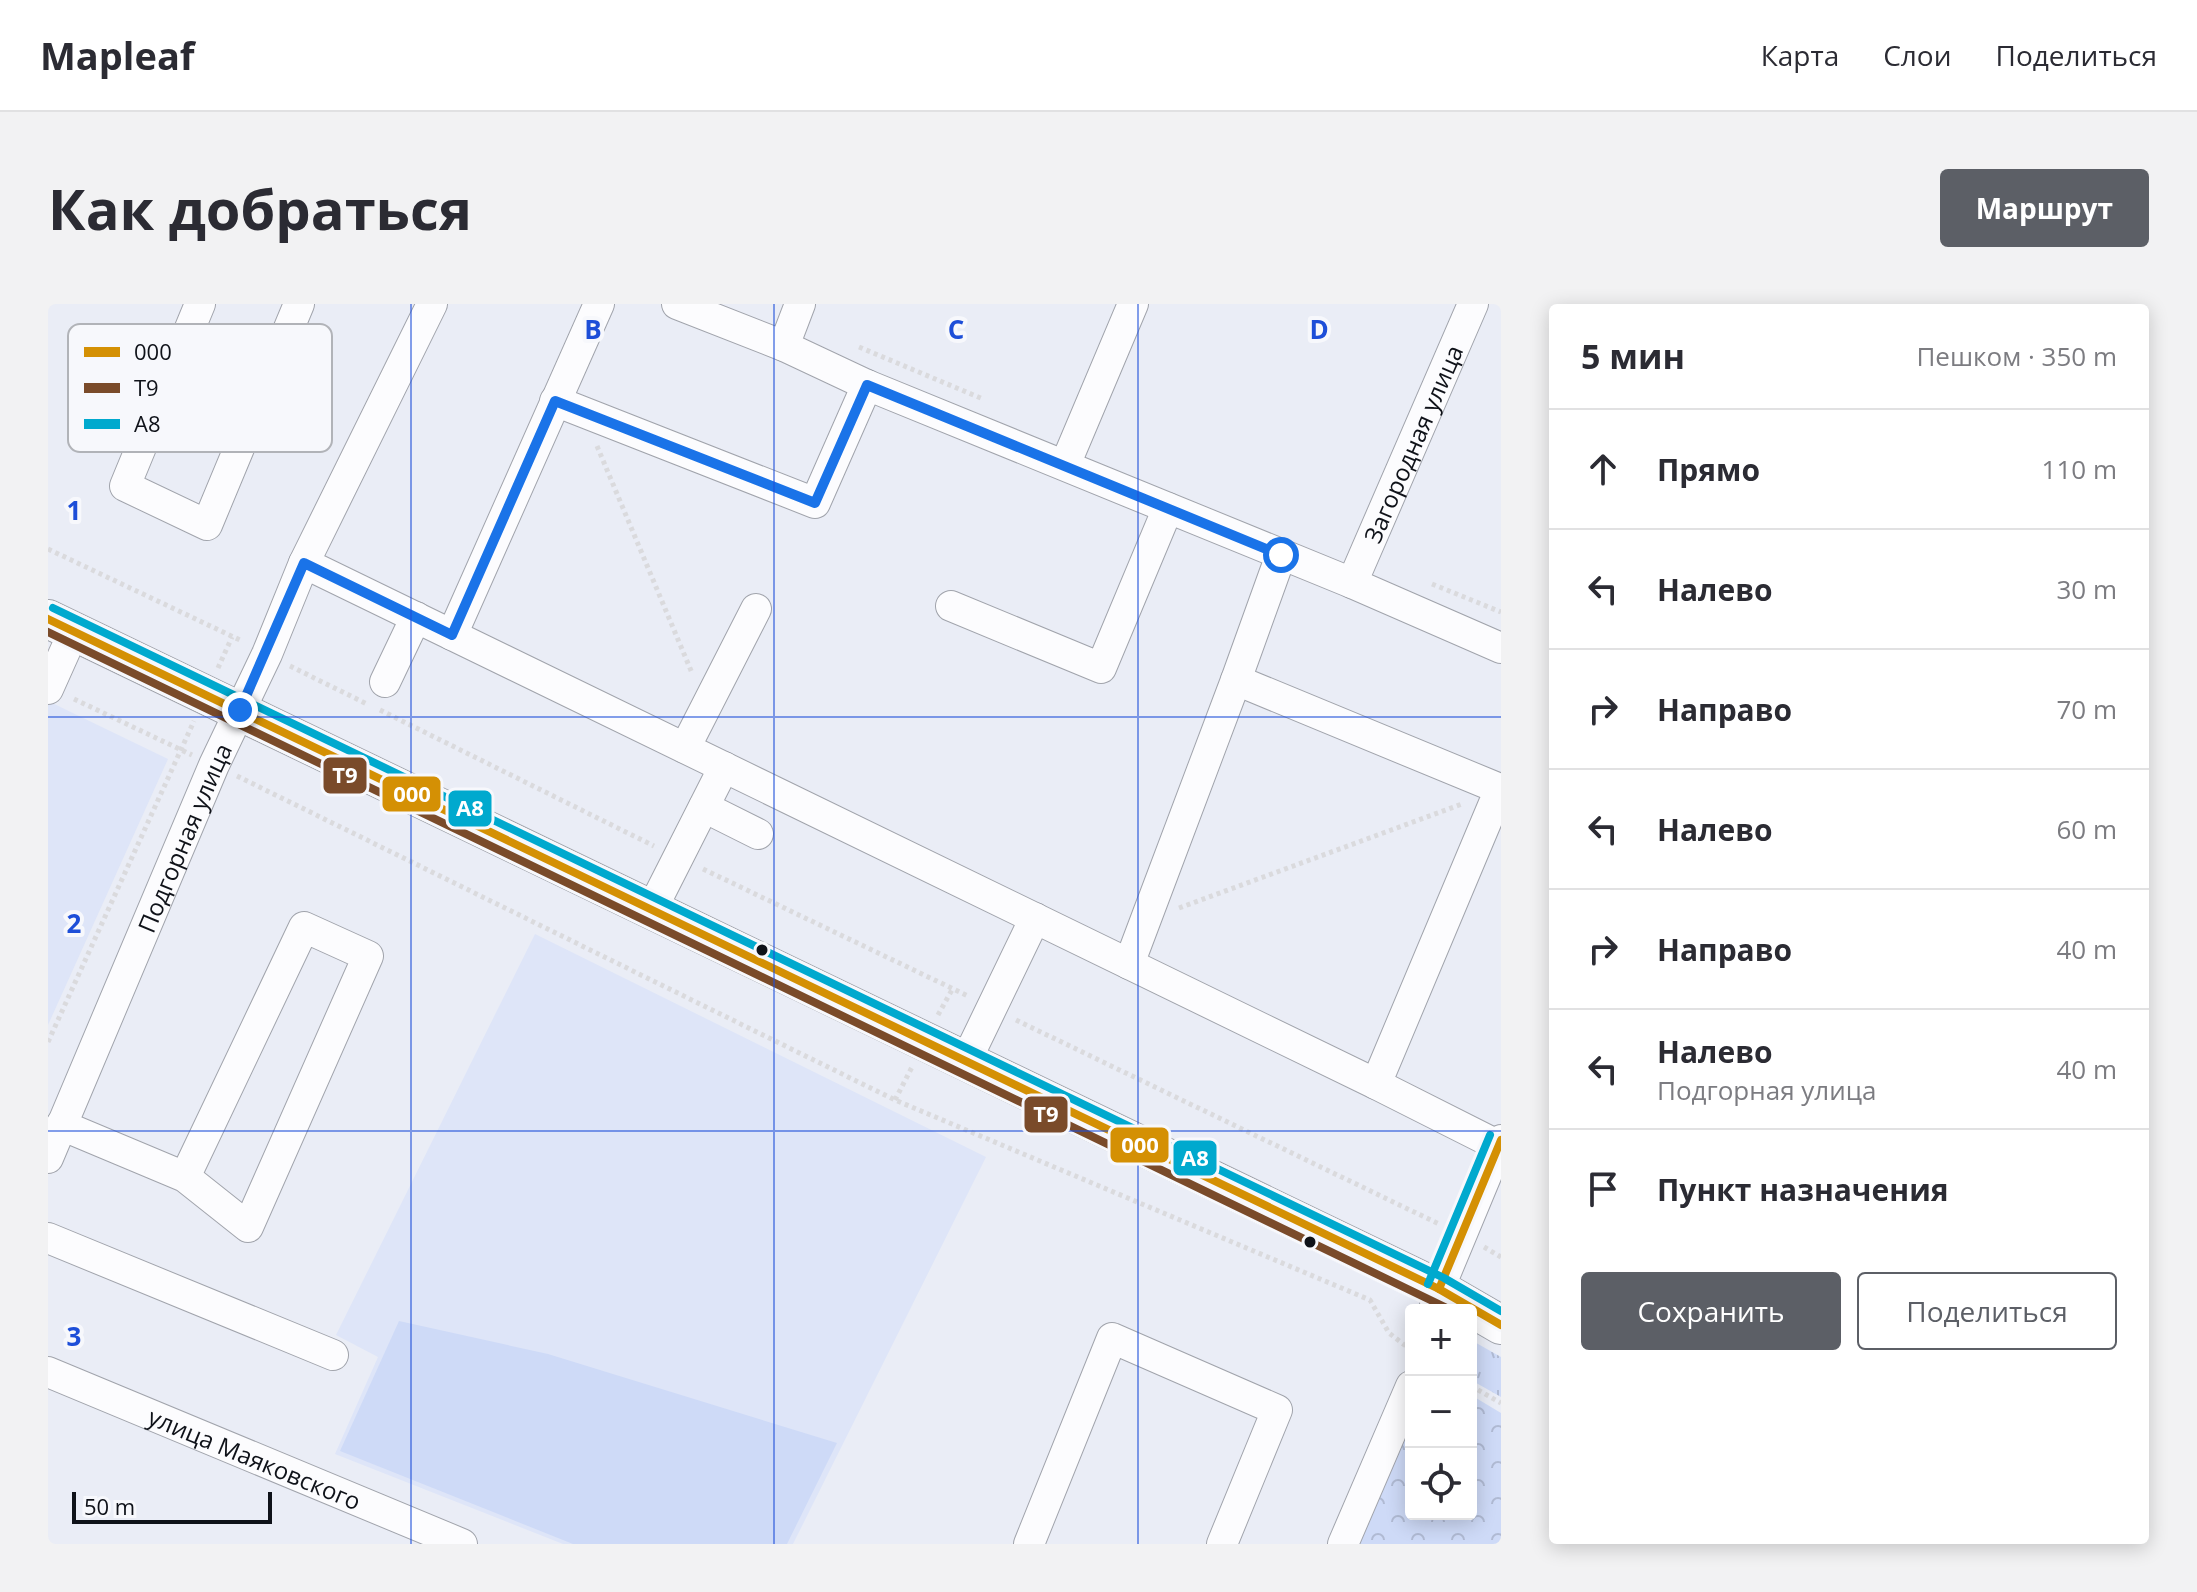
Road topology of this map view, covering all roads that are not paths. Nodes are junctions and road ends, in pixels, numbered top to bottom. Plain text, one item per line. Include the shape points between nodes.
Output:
1 (200, 304) edge
2 (299, 304) edge
3 (432, 304) edge
4 (599, 304) edge
5 (677, 304) edge
6 (800, 304) edge
7 (1133, 304) edge
8 (1473, 304) edge
9 (192, 324) edge
10 (291, 324) edge
11 (784, 346) junction
12 (867, 385) junction
13 (569, 406) junction
14 (139, 452) edge
15 (237, 452) edge
16 (1065, 465) junction
17 (1168, 508) junction
18 (1281, 555) junction
19 (304, 563) junction
20 (1352, 583) junction
21 (951, 606) dead end
22 (756, 609) dead end
23 (416, 617) junction
24 (61, 625) edge
25 (452, 635) junction
26 (1501, 648) edge
27 (1236, 680) junction
28 (385, 682) dead end
29 (48, 688) edge
30 (240, 710) junction
31 (685, 748) junction
32 (724, 767) junction
33 (1500, 789) edge
34 (704, 807) junction
35 (758, 834) dead end
36 (651, 911) junction
37 (1035, 918) junction
38 (1129, 964) junction
39 (966, 1061) junction
40 (1376, 1084) junction
41 (61, 1091) edge
42 (61, 1125) junction
43 (1500, 1143) edge
44 (48, 1158) edge
45 (185, 1177) junction
46 (48, 1238) edge
47 (1436, 1300) edge
48 (1501, 1325) edge
49 (333, 1355) dead end
50 (48, 1372) edge
51 (1405, 1400) edge
52 (462, 1544) edge
53 (1029, 1544) edge
54 (1222, 1544) edge
55 (1343, 1544) edge

1 - 9 street
2 - 10 street
3 - 19 street, Подгорная улица
4 - 13 street
5 - 11 street
6 - 11 street
7 - 16 street
8 - 20 street, Загородная улица
11 - 12 street
12 - 13 street via 815,503
12 - 16 street
13 - 25 street
14 - 15 street via 125,486 207,525
16 - 17 street
17 - 18 street
17 - 21 street via 1101,668
18 - 20 street
18 - 27 street
19 - 23 street
19 - 30 street, Подгорная улица
20 - 26 street
22 - 31 street
23 - 25 street
23 - 28 street
24 - 29 street
24 - 30 main road
25 - 31 street
27 - 33 street
27 - 38 street
30 - 36 main road
30 - 41 street, Подгорная улица
31 - 32 street
32 - 34 street
32 - 37 street
33 - 40 street
34 - 35 street
34 - 36 street
36 - 39 main road
37 - 38 street
37 - 39 street
38 - 40 street
39 - 47 main road
40 - 43 street
41 - 42 street, Подгорная улица
42 - 44 street, Подгорная улица
42 - 45 street
43 - 47 street
45 - 45 street via 304,927 368,956 248,1227
46 - 49 street
47 - 48 main road
50 - 52 street, улица Маяковского
51 - 55 street
53 - 54 street via 1112,1338 1277,1410

